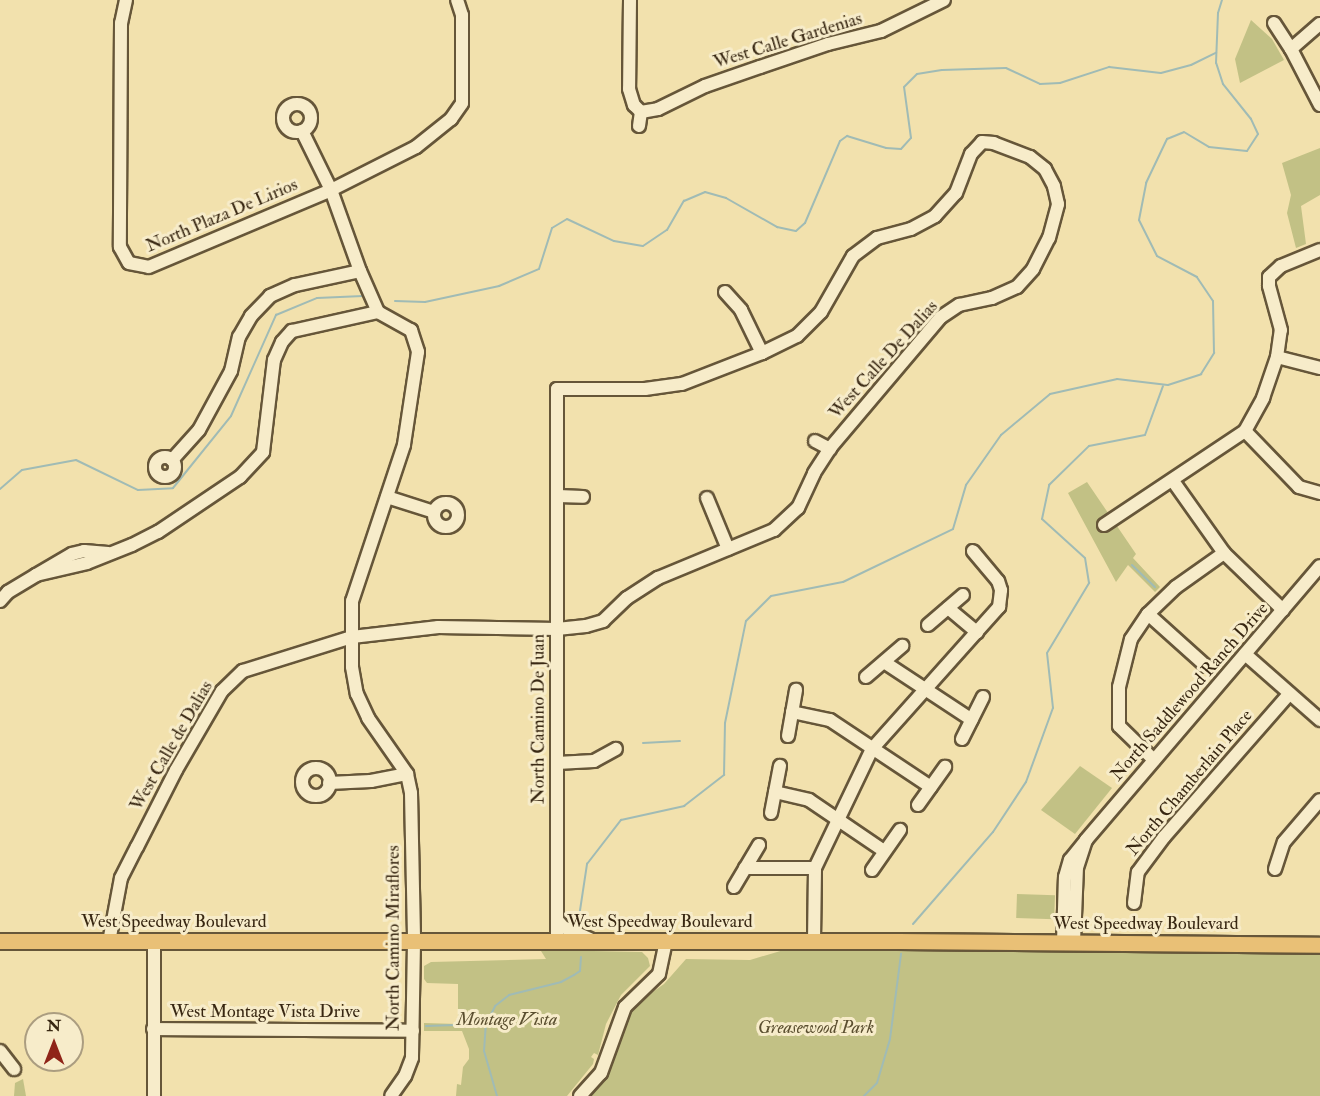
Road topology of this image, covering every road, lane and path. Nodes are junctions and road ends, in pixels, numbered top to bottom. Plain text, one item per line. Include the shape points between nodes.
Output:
1 (126, 0) edge
2 (457, 0) edge
3 (630, 0) edge
4 (944, 0) edge
5 (1274, 23) dead end
6 (1320, 24) edge
7 (1291, 49) junction
8 (1320, 105) edge
9 (641, 112) junction
10 (639, 126) dead end
11 (302, 131) dead end
12 (331, 190) junction
13 (1320, 250) edge
14 (360, 271) junction
15 (725, 292) dead end
16 (378, 312) junction
17 (762, 353) junction
18 (1277, 357) junction
19 (1320, 368) edge
20 (1245, 431) junction
21 (815, 441) dead end
22 (830, 449) junction
23 (172, 460) dead end
24 (1173, 481) junction
25 (1320, 493) edge
26 (558, 496) junction
27 (387, 497) junction
28 (583, 497) dead end
29 (707, 498) dead end
30 (434, 512) dead end
31 (1104, 525) dead end
32 (728, 549) junction
33 (973, 551) dead end
34 (1224, 553) junction
35 (1320, 566) edge
36 (963, 595) dead end
37 (0, 601) edge
38 (948, 608) junction
39 (1283, 610) junction
40 (1148, 614) junction
41 (928, 625) dead end
42 (557, 629) junction
43 (977, 632) junction
44 (352, 637) junction
45 (902, 646) dead end
46 (1245, 654) junction
47 (884, 662) junction
48 (1206, 666) dead end
49 (866, 677) dead end
50 (796, 690) dead end
51 (926, 691) junction
52 (1289, 694) junction
53 (983, 697) dead end
54 (792, 712) junction
55 (972, 720) junction
56 (1320, 720) edge
57 (788, 736) dead end
58 (962, 740) dead end
59 (616, 749) dead end
60 (872, 749) junction
61 (1154, 760) junction
62 (557, 763) junction
63 (780, 766) dead end
64 (945, 767) dead end
65 (407, 774) junction
66 (329, 783) dead end
67 (931, 787) junction
68 (775, 792) junction
69 (1320, 801) edge
70 (918, 805) dead end
71 (771, 813) dead end
72 (840, 821) junction
73 (900, 830) dead end
74 (759, 845) dead end
75 (884, 851) junction
76 (745, 868) junction
77 (815, 868) junction
78 (1275, 869) dead end
79 (872, 870) dead end
80 (734, 887) dead end
81 (1134, 903) dead end
82 (557, 920) junction
83 (0, 941) edge
84 (666, 941) junction
85 (814, 941) junction
86 (109, 942) junction
87 (154, 942) junction
88 (414, 942) junction
89 (597, 942) junction
90 (557, 943) junction
91 (1069, 943) junction
92 (1320, 945) edge
93 (153, 1029) junction
94 (413, 1031) junction
95 (0, 1050) edge
96 (14, 1068) dead end
97 (154, 1096) edge
98 (391, 1096) edge
99 (580, 1096) edge

1 - 12 street, North Plaza De Lirios via 121,22 120,247 129,263 149,267
2 - 12 street, North Plaza De Lirios via 462,15 462,103 451,119 416,147
3 - 9 street via 629,89
4 - 9 street, West Calle Gardenias via 882,31 828,44
5 - 7 street
6 - 7 street
7 - 8 street
9 - 10 street
11 - 12 street
12 - 14 street
13 - 18 street via 1267,273 1281,330
14 - 16 street
14 - 23 street via 295,285 270,296 251,315 239,337 231,371 199,430
15 - 17 street via 741,310
16 - 27 street, North Camino Miraflores via 411,330 418,352 404,445
16 - 37 street via 292,331 282,342 274,360 263,452 240,477 158,532 108,553 72,554 8,592
17 - 22 street, West Calle De Dalias via 797,336 821,312 853,256 877,238 911,229 935,216 956,193 981,139 1030,157 1045,169 1058,204 1049,238 1033,269 1017,287 992,298 959,305 941,317
17 - 26 street, North Camino De Juan via 682,384 645,389 556,389
18 - 19 street
18 - 20 street via 1263,398
20 - 24 street
20 - 25 street via 1299,487
21 - 22 street
22 - 32 street, West Calle De Dalias via 798,508 774,530
24 - 31 street
24 - 34 street
26 - 28 street
26 - 42 street, North Camino De Juan
27 - 30 street
27 - 44 street, North Camino Miraflores via 352,601
29 - 32 street
32 - 42 street, West Calle De Dalias via 644,586 603,621
33 - 43 street via 1001,590 999,607
34 - 39 street
34 - 40 street via 1176,586
35 - 39 street, North Saddlewood Ranch Drive
36 - 38 street
38 - 41 street
38 - 43 street
39 - 46 street, North Saddlewood Ranch Drive
40 - 48 street
40 - 61 street via 1131,639 1119,687 1117,727
42 - 44 street, West Calle de Dalias via 438,627
42 - 62 street, North Camino De Juan
43 - 51 street
44 - 65 street, North Camino Miraflores via 357,694 368,718
44 - 86 street, West Calle de Dalias via 243,671 222,691 121,878
45 - 47 street
46 - 52 street
46 - 61 street, North Saddlewood Ranch Drive
47 - 49 street
47 - 51 street
50 - 54 street
51 - 55 street
51 - 60 street
52 - 56 street
52 - 81 street, North Chamberlain Place via 1157,846 1138,872
53 - 55 street
54 - 57 street
54 - 60 street via 830,720
55 - 58 street
59 - 62 street via 594,761
60 - 67 street
60 - 72 street
61 - 91 street, North Saddlewood Ranch Drive via 1086,840 1077,867
62 - 82 street, North Camino De Juan
63 - 68 street
64 - 67 street
65 - 66 street
65 - 88 street, North Camino Miraflores via 411,793
67 - 70 street
68 - 71 street
68 - 72 street via 809,800
69 - 78 street via 1284,842
72 - 75 street
72 - 77 street
73 - 75 street
74 - 76 street
75 - 79 street
76 - 77 street
76 - 80 street
77 - 85 street
82 - 89 street via 563,927
82 - 90 street, North Camino De Juan
83 - 86 main road, West Speedway Boulevard
84 - 85 main road, West Speedway Boulevard
84 - 89 main road, West Speedway Boulevard
84 - 99 street via 659,975 625,1007 601,1073
85 - 91 main road, West Speedway Boulevard
86 - 87 main road, West Speedway Boulevard
87 - 88 main road, West Speedway Boulevard
87 - 93 street
88 - 90 main road, West Speedway Boulevard
88 - 94 street, North Camino Miraflores
89 - 90 main road, West Speedway Boulevard
91 - 92 main road, West Speedway Boulevard
93 - 94 street, West Montage Vista Drive
93 - 97 street
94 - 98 street, North Camino Miraflores via 412,1058
95 - 96 street

